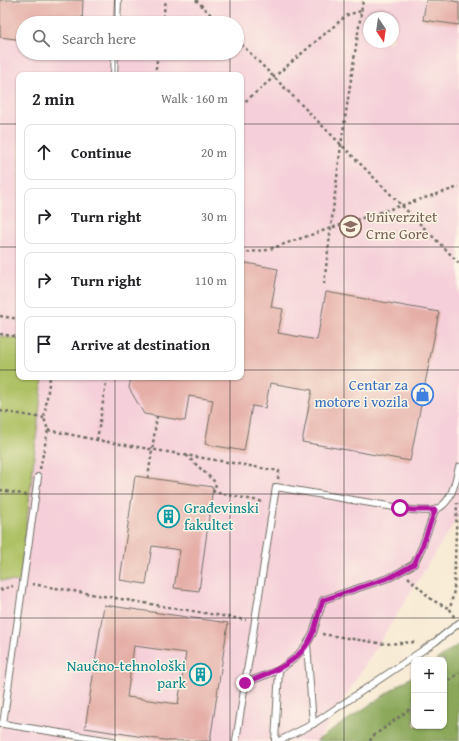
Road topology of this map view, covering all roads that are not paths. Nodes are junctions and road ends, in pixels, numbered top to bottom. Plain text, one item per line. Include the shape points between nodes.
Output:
1 (118, 0) edge
2 (117, 16) edge
3 (115, 60) edge
4 (114, 72) edge
5 (459, 467) edge
6 (38, 477) road end
7 (435, 510) junction
8 (459, 623) edge
9 (307, 644) junction
10 (279, 670) junction
11 (245, 683) junction
12 (1, 724) edge
13 (313, 724) junction
14 (112, 741) edge
15 (236, 741) edge
16 (275, 741) edge
17 (279, 741) edge

1 - 2 lane
3 - 4 lane
5 - 7 lane via 452,493 445,504
6 - 12 lane
7 - 9 lane via 414,564 391,577 323,600
7 - 11 lane via 412,510 276,487
8 - 13 lane
9 - 10 lane via 295,658
9 - 13 lane
10 - 11 lane
10 - 16 lane
11 - 15 lane
12 - 14 lane
13 - 17 lane

